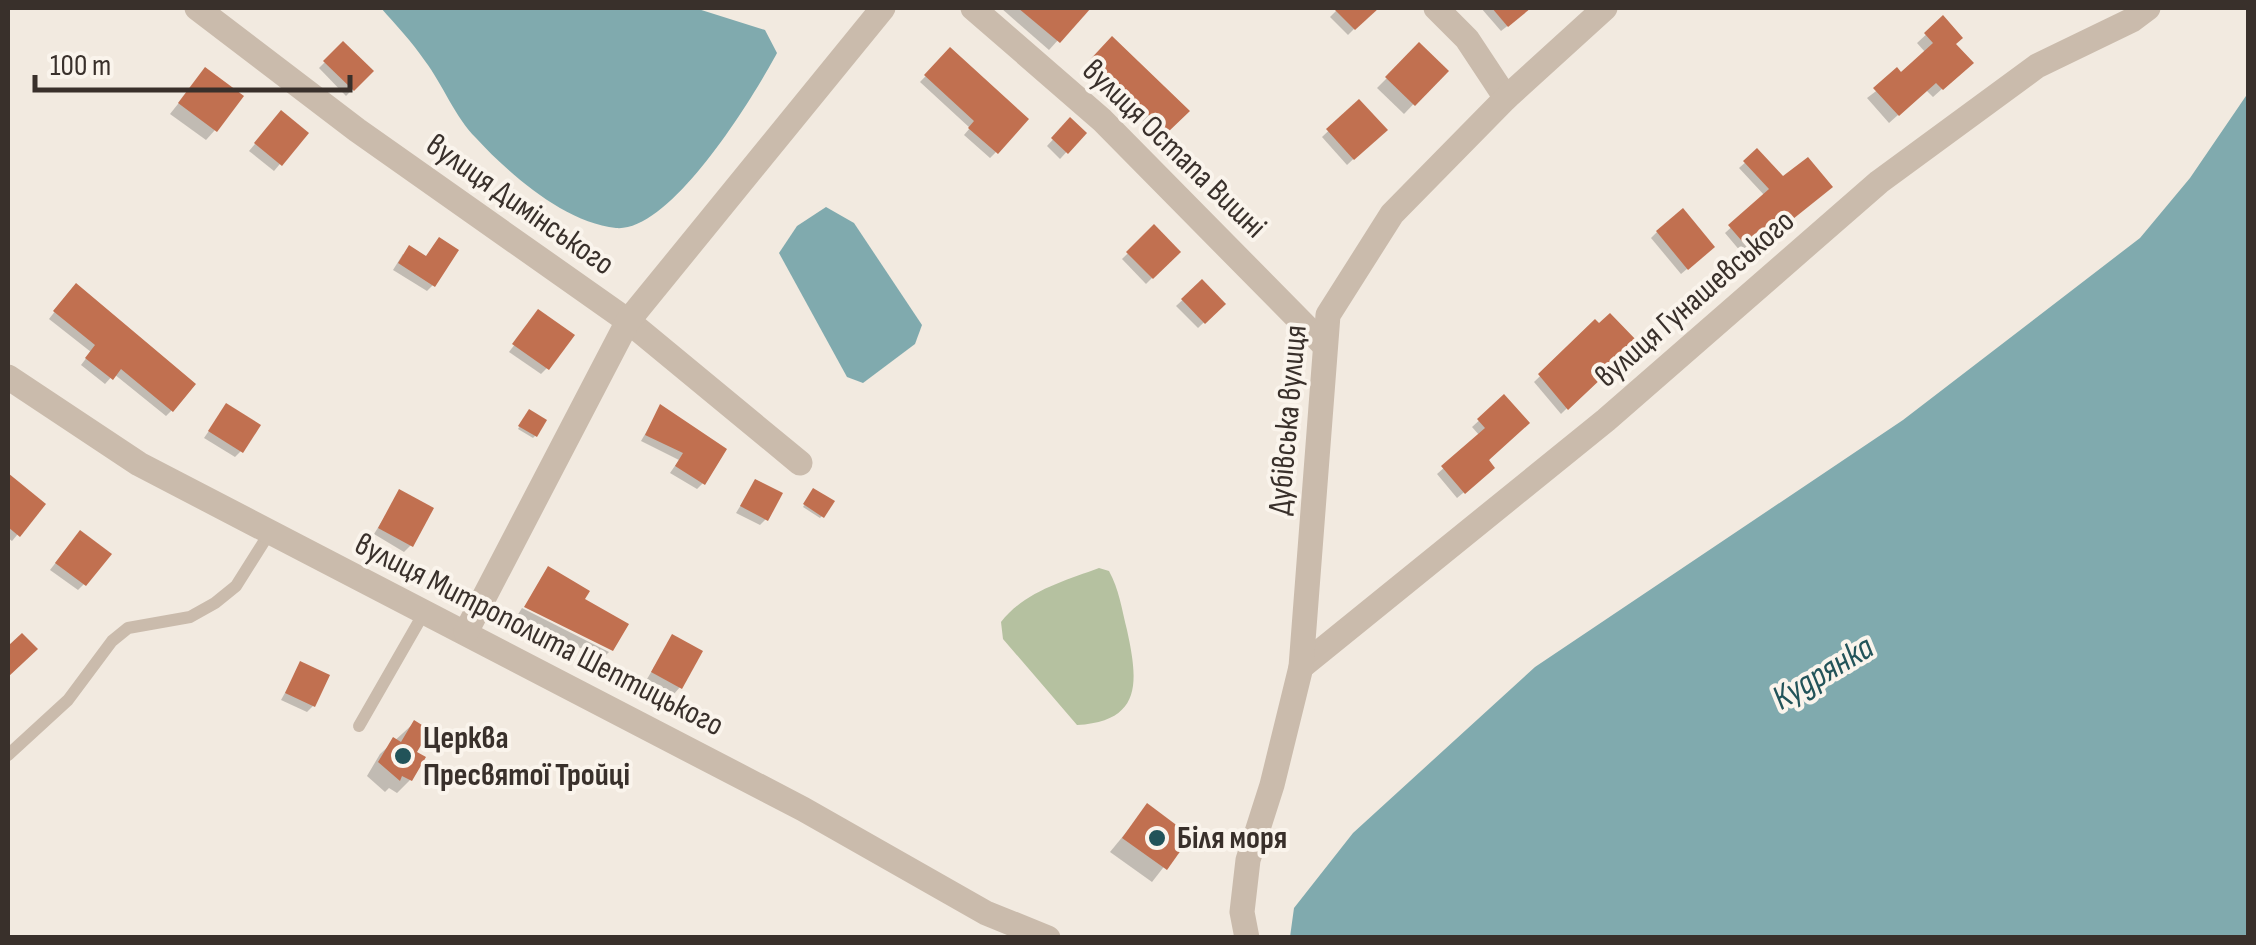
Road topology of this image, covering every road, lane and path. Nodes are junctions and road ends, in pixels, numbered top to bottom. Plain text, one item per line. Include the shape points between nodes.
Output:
1 (197, 8) edge
2 (883, 8) edge
3 (973, 8) edge
4 (1436, 8) edge
5 (1605, 8) edge
6 (2148, 8) edge
7 (1506, 98) junction
8 (628, 321) junction
9 (1323, 344) junction
10 (8, 377) edge
11 (800, 463) dead end
12 (270, 532) junction
13 (425, 611) junction
14 (466, 632) junction
15 (1302, 667) junction
16 (358, 726) dead end
17 (8, 754) edge
18 (1048, 938) edge
19 (1247, 938) edge

1 - 8 street, вулиця Димінського
2 - 8 street
3 - 9 street, вулиця Остапа Вишні via 1102,120
4 - 7 street via 1467,39
5 - 7 street, Дубівська вулиця
6 - 15 street, вулиця Гунашевського via 2037,66 1879,182 1606,420
7 - 9 street, Дубівська вулиця via 1392,214 1328,315
8 - 11 street, вулиця Димінського
8 - 14 street
9 - 15 street, Дубівська вулиця
10 - 12 street, вулиця Митрополита Шептицького via 139,464
12 - 13 street, вулиця Митрополита Шептицького
12 - 17 lane via 236,586 215,603 190,616 128,628 112,640 68,700
13 - 14 street, вулиця Митрополита Шептицького
13 - 16 lane
14 - 18 street, вулиця Митрополита Шептицького via 986,913
15 - 19 street, Дубівська вулиця via 1248,860 1242,912

